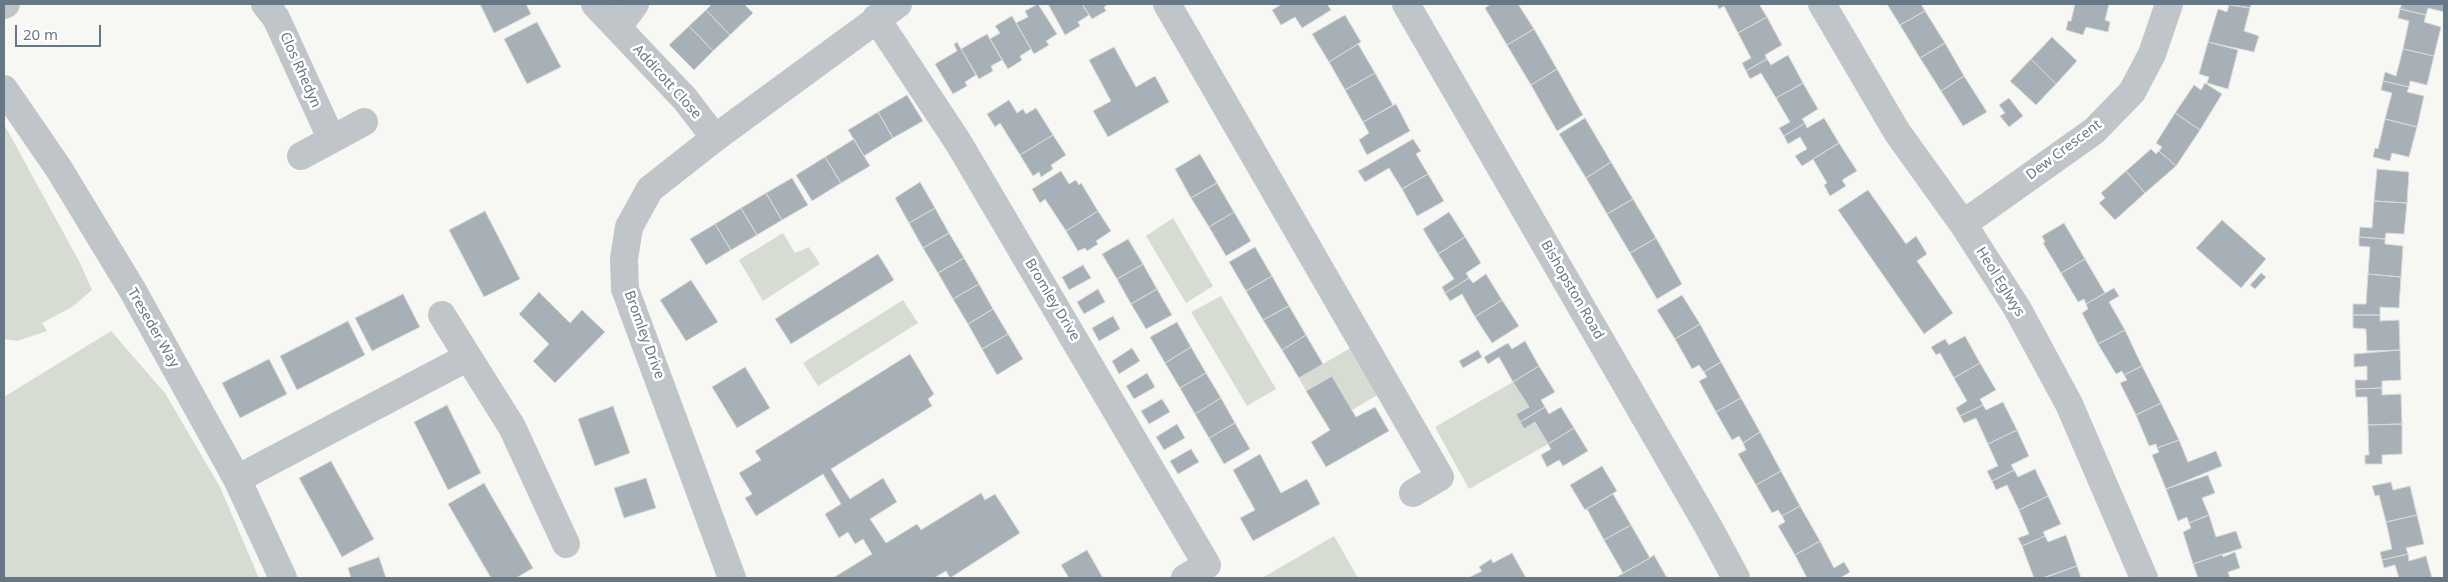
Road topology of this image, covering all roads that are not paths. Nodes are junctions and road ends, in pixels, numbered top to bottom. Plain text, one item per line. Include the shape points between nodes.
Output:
1 (265, 4) edge
2 (595, 4) edge
3 (635, 4) edge
4 (1167, 4) edge
5 (1406, 4) edge
6 (1822, 4) edge
7 (2169, 4) edge
8 (887, 11) edge
9 (618, 27) junction
10 (4, 89) edge
11 (364, 122) dead end
12 (331, 138) junction
13 (715, 138) junction
14 (301, 156) dead end
15 (1963, 224) junction
16 (442, 314) dead end
17 (468, 357) junction
18 (237, 479) junction
19 (1413, 493) dead end
20 (566, 544) dead end
21 (283, 578) edge
22 (732, 578) edge
23 (1185, 578) edge
24 (1736, 578) edge
25 (2144, 578) edge

1 - 12 street, Clos Rhedyn via 276,18
2 - 9 street, Addicott Close
3 - 9 street
4 - 19 street via 1440,477
5 - 24 street, Bishopston Road
6 - 15 street, Heol Eglwys via 1897,132
7 - 15 street, Dew Crescent via 2152,54 2132,92 2094,131
8 - 13 street, Bromley Drive
8 - 23 street, Bromley Drive via 958,142 1207,565
9 - 13 street, Addicott Close via 685,99
10 - 18 street, Treseder Way via 99,233
11 - 12 street
12 - 14 street
13 - 22 street, Bromley Drive via 650,189 629,227 624,259 625,289
15 - 25 street, Heol Eglwys via 2017,308 2069,404
16 - 17 street
17 - 18 street
17 - 20 street via 512,427
18 - 21 street, Treseder Way

